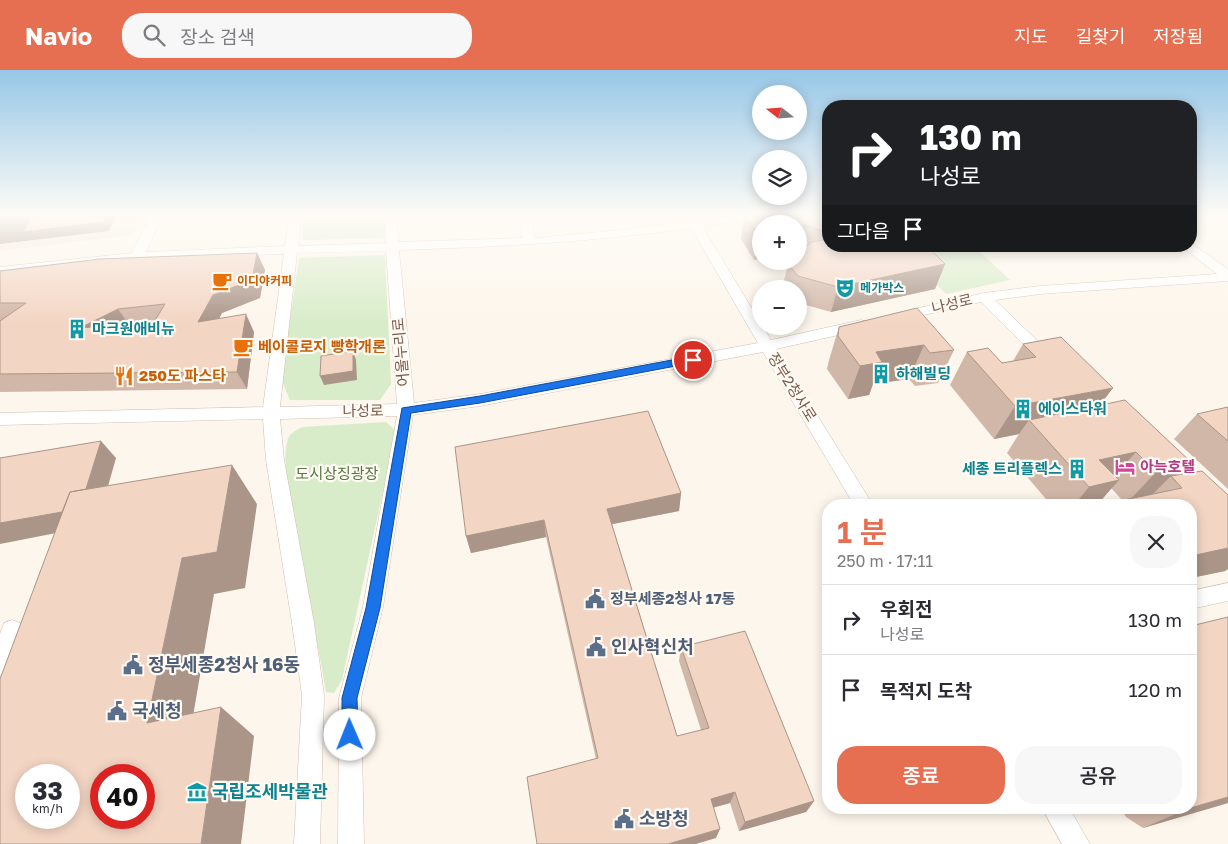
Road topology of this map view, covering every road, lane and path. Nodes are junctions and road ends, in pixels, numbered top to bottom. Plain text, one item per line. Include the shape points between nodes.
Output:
1 (139, 252) edge
2 (211, 252) edge
3 (291, 252) edge
4 (393, 252) edge
5 (711, 252) edge
6 (1195, 252) edge
7 (138, 255) junction
8 (0, 271) edge
9 (1228, 276) edge
10 (984, 297) junction
11 (767, 346) junction
12 (1061, 372) edge
13 (406, 410) junction
14 (271, 412) junction
15 (0, 419) edge
16 (860, 499) edge
17 (1228, 592) edge
18 (1197, 599) edge
19 (12, 630) dead end
20 (0, 664) edge
21 (1059, 814) edge
22 (307, 844) edge
23 (351, 844) edge
24 (1077, 844) edge

1 - 7 street
2 - 7 street
3 - 14 street
4 - 13 street, 어울누리로
5 - 11 street, 정부2청사로
6 - 9 street
7 - 8 street
9 - 10 street, 나성로
10 - 11 street, 나성로
10 - 12 street, 나성로
11 - 13 street, 나성로 via 480,400
11 - 16 street, 정부2청사로
13 - 14 street, 나성로
13 - 23 street, 어울누리로 via 373,608 350,698
14 - 15 street, 나성로
14 - 22 street via 275,460 313,695
17 - 18 street
19 - 20 street
21 - 24 street

